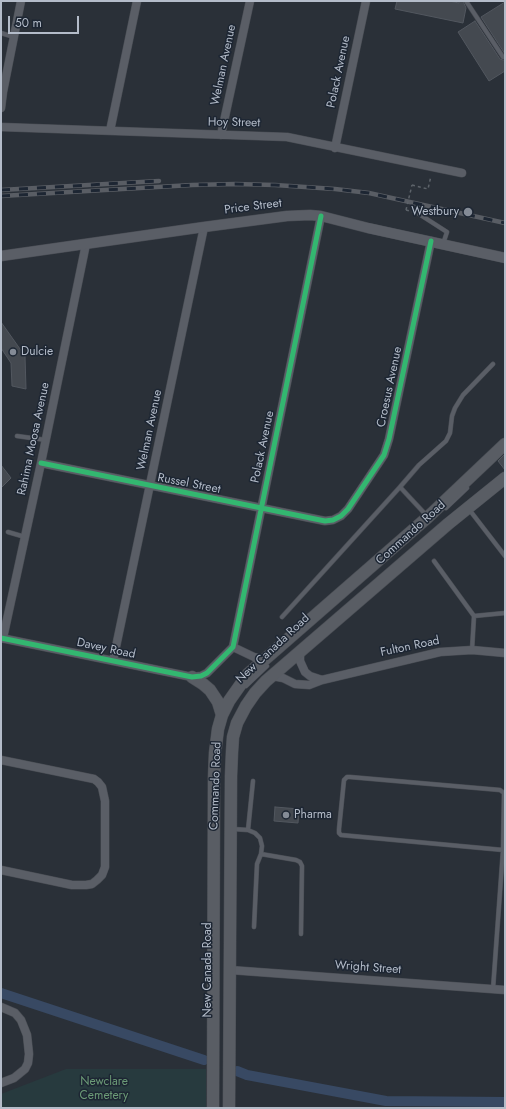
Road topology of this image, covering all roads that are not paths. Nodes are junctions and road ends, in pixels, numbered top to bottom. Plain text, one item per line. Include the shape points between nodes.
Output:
1 (21, 1) edge
2 (137, 1) edge
3 (250, 1) edge
4 (366, 1) edge
5 (466, 1) edge
6 (1, 33) edge
7 (14, 37) junction
8 (503, 57) dead end
9 (1, 108) edge
10 (1, 127) edge
11 (110, 131) junction
12 (221, 135) junction
13 (335, 148) junction
14 (462, 173) dead end
15 (420, 214) dead end
16 (321, 216) junction
17 (204, 227) junction
18 (431, 241) junction
19 (86, 244) junction
20 (443, 244) junction
21 (1, 256) edge
22 (505, 258) edge
23 (493, 364) dead end
24 (17, 436) dead end
25 (46, 440) junction
26 (505, 444) edge
27 (505, 450) edge
28 (41, 463) junction
29 (503, 476) edge
30 (475, 479) dead end
31 (470, 485) dead end
32 (150, 486) junction
33 (400, 487) junction
34 (465, 506) junction
35 (261, 508) junction
36 (442, 512) dead end
37 (432, 517) junction
38 (333, 520) joint
39 (8, 532) dead end
40 (25, 537) junction
41 (406, 543) dead end
42 (505, 556) edge
43 (434, 561) dead end
44 (337, 612) dead end
45 (505, 613) edge
46 (474, 616) junction
47 (282, 617) dead end
48 (2, 638) edge
49 (233, 647) junction
50 (300, 650) junction
51 (472, 650) junction
52 (505, 652) edge
53 (113, 661) junction
54 (268, 661) junction
55 (270, 674) junction
56 (192, 678) junction
57 (322, 680) junction
58 (258, 682) dead end
59 (228, 717) junction
60 (230, 729) dead end
61 (220, 753) dead end
62 (1, 760) edge
63 (226, 773) dead end
64 (253, 781) dead end
65 (230, 829) junction
66 (248, 830) junction
67 (503, 850) junction
68 (261, 854) junction
69 (1, 870) edge
70 (219, 871) dead end
71 (254, 927) dead end
72 (301, 934) dead end
73 (230, 970) junction
74 (493, 989) junction
75 (505, 990) edge
76 (1, 1007) edge
77 (1, 1083) edge
78 (213, 1108) edge
79 (218, 1108) edge
80 (224, 1108) edge
81 (229, 1108) edge

1 - 7 street
2 - 11 street
3 - 12 street, Welman Avenue
4 - 13 street, Polack Avenue
5 - 8 lane
6 - 7 lane
7 - 9 street
10 - 11 street, Hoy Street
11 - 12 street, Hoy Street
12 - 13 street, Hoy Street via 287,137
13 - 14 street, Hoy Street
15 - 20 lane via 447,232
16 - 17 street, Price Street via 296,215
16 - 18 street, Price Street
16 - 35 street, Polack Avenue
17 - 19 street, Price Street
17 - 32 street, Welman Avenue
18 - 20 street, Price Street
18 - 38 street, Croesus Avenue via 384,456 348,509
19 - 21 street, Price Street
19 - 25 street, Rahima Moosa Avenue
20 - 22 street, Price Street
23 - 33 lane via 463,395 455,408 446,441 419,465
24 - 25 lane
25 - 28 street, Rahima Moosa Avenue
26 - 37 main road, Commando Road
27 - 30 lane
28 - 32 street, Russel Street
28 - 40 street, Rahima Moosa Avenue
29 - 34 main road, Commando Road
31 - 36 lane
32 - 35 street, Russel Street
32 - 53 street, Welman Avenue
33 - 37 lane
33 - 47 lane
34 - 42 lane
34 - 44 lane
34 - 50 main road, Commando Road via 448,524
35 - 38 street, Russel Street via 325,521
35 - 49 street, Polack Avenue
37 - 41 lane
37 - 54 main road, Commando Road
39 - 40 lane
40 - 48 street, Rahima Moosa Avenue
43 - 46 lane
45 - 46 lane
46 - 51 lane
48 - 53 street, Davey Road
49 - 54 street
49 - 56 street via 207,673
50 - 55 main road, Commando Road
50 - 57 street via 300,661 305,672
51 - 52 street, Fulton Road
51 - 57 street, Fulton Road via 429,654
53 - 56 street, Davey Road
54 - 59 main road, Commando Road via 255,668 241,682 229,701
54 - 61 lane, New Canada Road via 236,699 227,715
55 - 57 street, Fulton Road via 302,685
55 - 58 lane, New Canada Road
55 - 65 main road, Commando Road via 255,692 237,723 233,737
56 - 59 main road via 210,690
59 - 60 lane
59 - 78 main road, Commando Road via 218,729 214,778
62 - 69 street via 94,779 102,786 105,809 105,868 102,875 92,884 86,885 72,885
63 - 80 lane, New Canada Road
64 - 66 lane
65 - 66 lane
65 - 73 main road, Commando Road
66 - 68 lane via 260,838
67 - 67 lane via 505,797 500,790 350,777 344,780 339,829 341,835
67 - 74 lane
68 - 71 lane via 257,864
68 - 72 lane via 300,862
70 - 79 lane, New Canada Road
73 - 74 street, Wright Street
73 - 81 main road, Commando Road
74 - 75 street, Wright Street
76 - 77 street via 15,1013 25,1027 29,1044 28,1063 25,1069 14,1078

